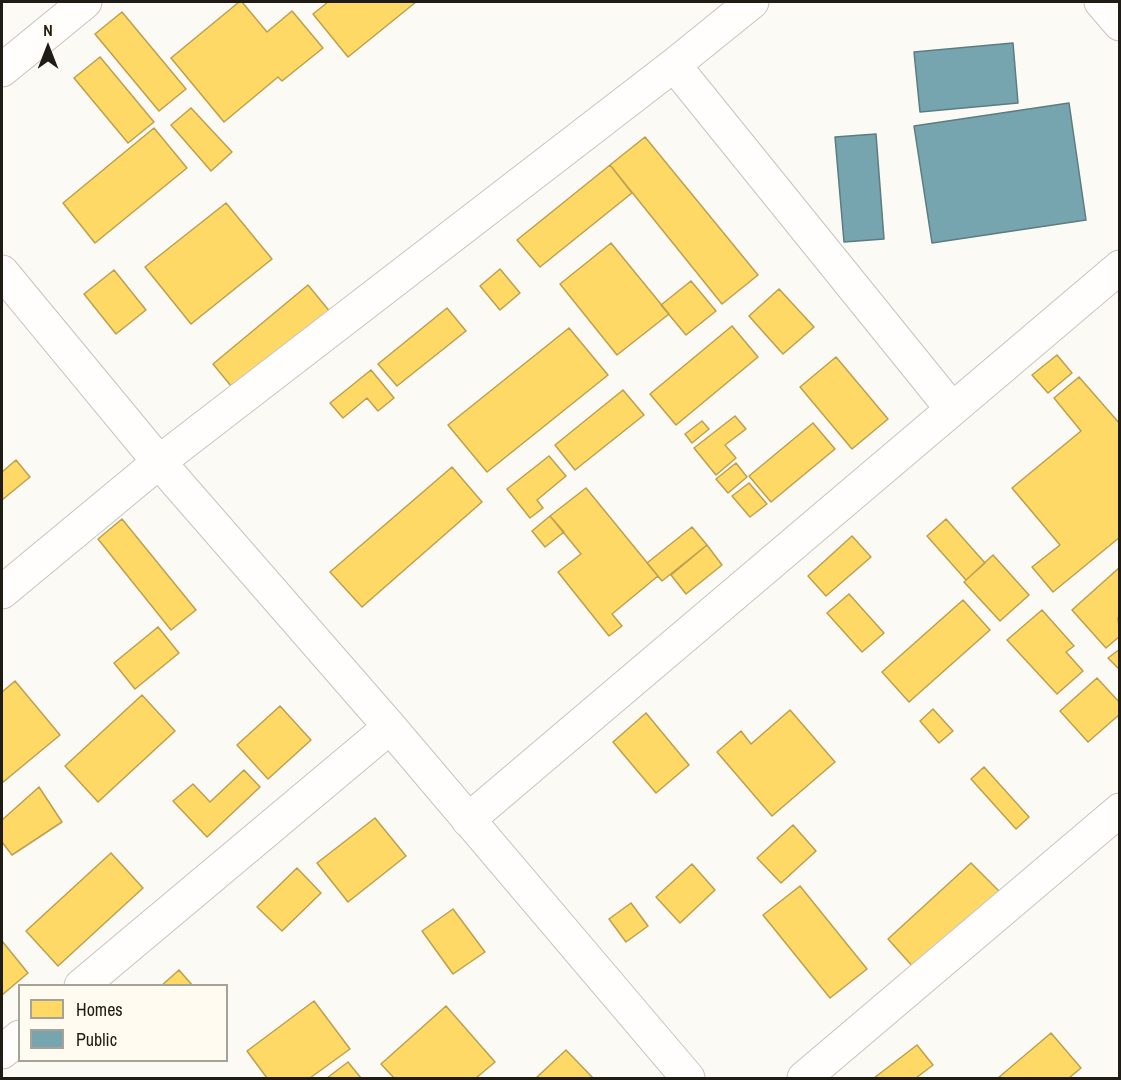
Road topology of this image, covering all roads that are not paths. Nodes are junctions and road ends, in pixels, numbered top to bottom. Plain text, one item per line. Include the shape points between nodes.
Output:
1 (85, 2) edge
2 (752, 2) edge
3 (1101, 2) edge
4 (1119, 24) edge
5 (674, 65) junction
6 (2, 70) edge
7 (1119, 267) edge
8 (2, 272) edge
9 (952, 409) junction
10 (159, 462) junction
11 (2, 592) edge
12 (390, 727) junction
13 (1119, 810) edge
14 (468, 820) junction
15 (83, 984) edge
16 (18, 1039) edge
17 (2, 1052) edge
18 (674, 1074) edge
19 (804, 1078) edge

1 - 6 street
2 - 5 street
3 - 4 street
5 - 9 street
5 - 10 street
7 - 9 street
8 - 10 street
9 - 14 street
10 - 11 street
10 - 12 street
12 - 14 street
12 - 15 street
13 - 19 street
14 - 18 street
16 - 17 street

